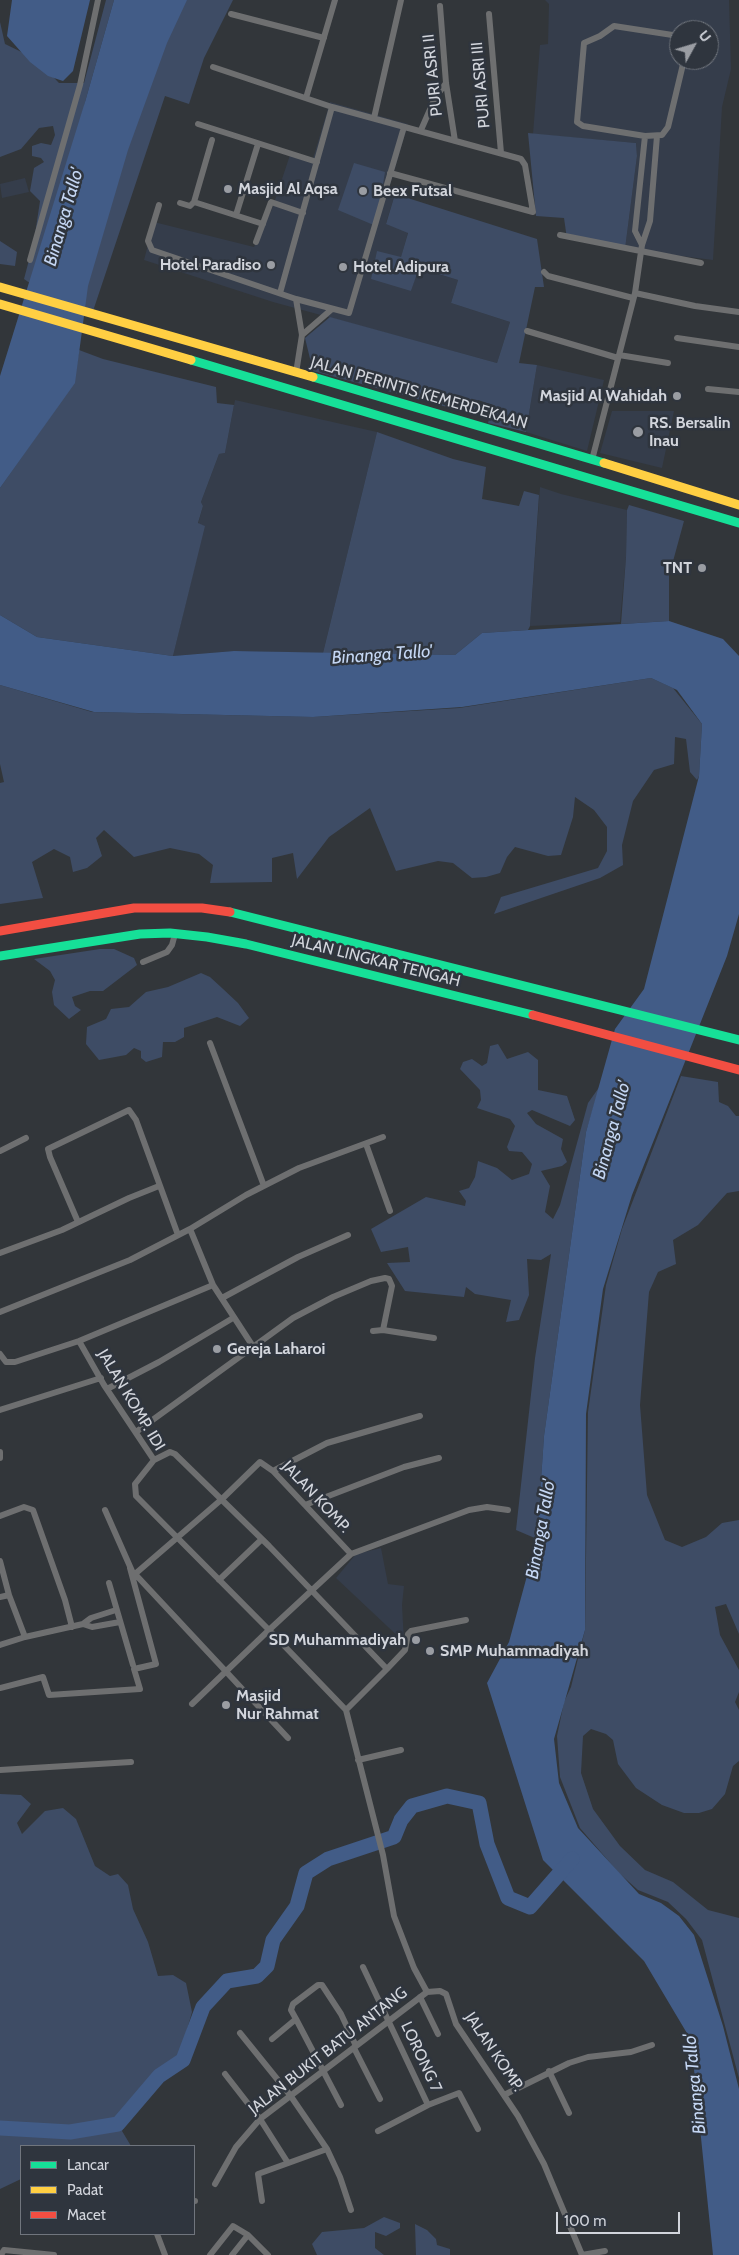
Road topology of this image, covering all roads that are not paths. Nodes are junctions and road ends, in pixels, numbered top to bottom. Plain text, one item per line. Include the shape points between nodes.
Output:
1 (98, 0) edge
2 (335, 0) edge
3 (401, 0) edge
4 (440, 6) dead end
5 (231, 14) dead end
6 (489, 14) dead end
7 (669, 34) edge
8 (324, 38) junction
9 (213, 67) dead end
10 (682, 70) edge
11 (446, 84) junction
12 (306, 98) junction
13 (332, 107) junction
14 (374, 118) junction
15 (198, 124) dead end
16 (404, 127) junction
17 (421, 130) junction
18 (645, 136) junction
19 (657, 136) junction
20 (212, 140) dead end
21 (455, 141) junction
22 (258, 144) junction
23 (501, 153) junction
24 (317, 162) junction
25 (390, 173) junction
26 (194, 202) junction
27 (180, 203) dead end
28 (159, 205) dead end
29 (303, 213) junction
30 (236, 215) junction
31 (263, 224) junction
32 (560, 236) dead end
33 (256, 242) dead end
34 (641, 248) junction
35 (30, 260) dead end
36 (701, 263) dead end
37 (544, 272) dead end
38 (0, 287) edge
39 (280, 294) junction
40 (634, 296) junction
41 (296, 299) junction
42 (0, 304) edge
43 (332, 308) junction
44 (739, 312) edge
45 (527, 331) dead end
46 (302, 335) junction
47 (677, 338) dead end
48 (739, 347) edge
49 (619, 357) junction
50 (668, 364) dead end
51 (296, 373) junction
52 (708, 389) dead end
53 (739, 392) edge
54 (592, 460) junction
55 (672, 484) junction
56 (668, 500) junction
57 (739, 505) edge
58 (739, 523) edge
59 (0, 930) edge
60 (175, 934) junction
61 (0, 956) edge
62 (143, 962) dead end
63 (738, 1039) edge
64 (210, 1043) dead end
65 (739, 1070) edge
66 (26, 1138) dead end
67 (383, 1138) dead end
68 (366, 1144) junction
69 (0, 1151) edge
70 (159, 1186) junction
71 (264, 1186) junction
72 (390, 1211) dead end
73 (78, 1222) junction
74 (190, 1229) junction
75 (178, 1235) junction
76 (348, 1235) dead end
77 (0, 1253) edge
78 (213, 1285) junction
79 (222, 1298) junction
80 (0, 1312) edge
81 (233, 1318) junction
82 (383, 1330) junction
83 (373, 1331) dead end
84 (434, 1338) dead end
85 (79, 1341) junction
86 (254, 1348) junction
87 (0, 1356) edge
88 (101, 1378) junction
89 (107, 1389) junction
90 (0, 1410) edge
91 (420, 1416) dead end
92 (136, 1432) junction
93 (0, 1452) edge
94 (0, 1458) edge
95 (439, 1458) dead end
96 (154, 1460) junction
97 (273, 1471) junction
98 (222, 1499) junction
99 (305, 1505) junction
100 (105, 1510) dead end
101 (508, 1510) dead end
102 (0, 1516) edge
103 (177, 1538) junction
104 (262, 1539) junction
105 (351, 1554) junction
106 (0, 1561) edge
107 (133, 1571) junction
108 (219, 1580) junction
109 (109, 1582) dead end
110 (313, 1591) junction
111 (9, 1595) junction
112 (0, 1597) edge
113 (116, 1610) junction
114 (466, 1620) dead end
115 (120, 1622) junction
116 (83, 1624) junction
117 (72, 1627) junction
118 (269, 1630) junction
119 (25, 1637) junction
120 (0, 1645) edge
121 (133, 1665) dead end
122 (387, 1669) junction
123 (226, 1672) junction
124 (0, 1688) edge
125 (192, 1704) dead end
126 (346, 1710) junction
127 (288, 1738) dead end
128 (401, 1750) dead end
129 (358, 1760) junction
130 (132, 1762) dead end
131 (0, 1770) edge
132 (363, 1967) dead end
133 (427, 1992) junction
134 (420, 1997) junction
135 (296, 2019) junction
136 (388, 2021) junction
137 (240, 2033) dead end
138 (438, 2034) dead end
139 (272, 2039) dead end
140 (652, 2044) dead end
141 (355, 2047) junction
142 (323, 2071) junction
143 (549, 2071) junction
144 (225, 2074) dead end
145 (506, 2094) junction
146 (290, 2095) junction
147 (380, 2099) dead end
148 (341, 2105) dead end
149 (428, 2105) junction
150 (569, 2113) dead end
151 (260, 2119) junction
152 (478, 2129) dead end
153 (378, 2131) dead end
154 (327, 2149) junction
155 (288, 2163) junction
156 (215, 2184) dead end
157 (262, 2201) dead end
158 (351, 2210) dead end
159 (157, 2235) edge
160 (248, 2235) junction
161 (605, 2251) dead end
162 (1, 2255) edge
163 (54, 2255) edge
164 (165, 2255) edge
165 (210, 2255) edge
166 (232, 2255) edge
167 (268, 2255) edge
168 (582, 2255) edge

1 - 35 street via 78,95
2 - 8 street
3 - 14 street
4 - 11 street, PURI ASRI II
5 - 8 street
6 - 23 street, PURI ASRI III
7 - 18 street via 614,26 582,46 575,119 578,124
8 - 12 street
9 - 12 street
10 - 19 street via 668,127
11 - 17 street via 435,98
11 - 21 street, PURI ASRI II
12 - 13 street
13 - 14 street
13 - 24 street
14 - 16 street
15 - 22 street
16 - 17 street
16 - 25 street
17 - 21 street
18 - 19 street
18 - 34 street via 635,231
19 - 34 street via 650,221
20 - 26 street
21 - 23 street
22 - 24 street
22 - 30 street
23 - 25 street via 524,163 533,212
24 - 29 street
25 - 43 street via 349,313
26 - 27 street via 189,206
26 - 30 street
28 - 39 street via 148,241 152,250
29 - 31 street via 271,202
29 - 39 street
30 - 31 street
31 - 33 street
32 - 34 street
34 - 36 street
34 - 40 street
37 - 40 street via 548,276
38 - 51 main road, JALAN PERINTIS KEMERDEKAAN
39 - 41 street
40 - 44 street
40 - 49 street
41 - 43 street
41 - 46 street
42 - 56 main road, JALAN PERINTIS KEMERDEKAAN
43 - 46 street
45 - 49 street
46 - 51 street
47 - 48 street
49 - 50 street
49 - 54 street
51 - 54 main road, JALAN PERINTIS KEMERDEKAAN
52 - 53 street
54 - 55 main road, JALAN PERINTIS KEMERDEKAAN
55 - 56 main road
55 - 57 main road, JALAN PERINTIS KEMERDEKAAN
56 - 58 main road, JALAN PERINTIS KEMERDEKAAN
59 - 63 main road, JALAN LINGKAR TENGAH via 134,908 202,908 247,914
60 - 61 main road, JALAN LINGKAR TENGAH via 140,934
60 - 62 street via 167,952
60 - 65 main road, JALAN LINGKAR TENGAH via 246,944
64 - 71 street
66 - 69 street
67 - 68 street
68 - 71 street via 299,1168
68 - 72 street
70 - 73 street
70 - 73 street via 136,1120 129,1110 125,1110 48,1149
70 - 75 street
71 - 74 street
73 - 77 street
74 - 75 street
74 - 78 street
75 - 80 street via 130,1260
76 - 79 street via 298,1257
78 - 79 street
78 - 85 street
79 - 81 street
81 - 86 street
81 - 89 street
82 - 83 street
82 - 84 street
82 - 86 street via 392,1286 385,1278 371,1281 308,1310
85 - 87 street, JALAN KOMP. IDI via 15,1362 6,1362
85 - 88 street, JALAN KOMP. IDI
86 - 92 street
88 - 89 street, JALAN KOMP. IDI
88 - 90 street
89 - 92 street, JALAN KOMP. IDI
91 - 97 street via 327,1443
92 - 96 street, JALAN KOMP. IDI
93 - 94 street
95 - 99 street via 404,1467
96 - 98 street via 168,1453 175,1454
96 - 103 street, JALAN KOMP. IDI via 135,1484 135,1494
97 - 98 street, JALAN KOMP. via 260,1462
97 - 99 street, JALAN KOMP.
98 - 103 street, JALAN KOMP.
98 - 104 street
99 - 105 street, JALAN KOMP.
100 - 107 street
101 - 105 street via 487,1507 468,1510
102 - 117 street via 24,1507 35,1513
103 - 107 street, JALAN KOMP.
103 - 108 street
104 - 108 street
104 - 110 street
105 - 110 street, JALAN KOMP.
106 - 111 street
107 - 123 street
107 - 124 street via 156,1664 134,1669 140,1689 49,1695 43,1677
108 - 118 street
109 - 113 street
110 - 118 street, JALAN KOMP.
110 - 122 street
111 - 112 street
111 - 119 street
113 - 115 street
113 - 116 street
114 - 122 street via 411,1631 405,1650
115 - 116 street via 92,1627
115 - 121 street
116 - 117 street
117 - 119 street
118 - 123 street, JALAN KOMP.
118 - 126 street
119 - 120 street
122 - 126 street
123 - 125 street, JALAN KOMP.
123 - 127 street
126 - 129 street
128 - 129 street
129 - 133 street via 400,1932
130 - 131 street
132 - 136 street, LORONG 7
133 - 134 street, JALAN BUKIT BATU ANTANG
133 - 145 street, JALAN KOMP. via 446,1994 456,2024
134 - 136 street, JALAN BUKIT BATU ANTANG
134 - 138 street
135 - 139 street
135 - 141 street via 291,2010 293,2004 322,1985 341,2014
135 - 142 street
136 - 141 street, JALAN BUKIT BATU ANTANG
136 - 149 street, LORONG 7
137 - 146 street
140 - 143 street via 626,2053 584,2058
141 - 142 street, JALAN BUKIT BATU ANTANG
141 - 147 street
142 - 146 street, JALAN BUKIT BATU ANTANG
142 - 148 street
143 - 145 street
143 - 150 street
144 - 151 street
145 - 168 street, JALAN KOMP. via 544,2164
146 - 151 street, JALAN BUKIT BATU ANTANG
146 - 154 street
149 - 152 street, LORONG 7 via 459,2093
149 - 153 street, LORONG 7
151 - 155 street
151 - 156 street, JALAN BUKIT BATU ANTANG via 236,2147
154 - 155 street
154 - 158 street
155 - 157 street via 258,2174
159 - 164 street
160 - 165 street via 234,2226
160 - 166 street
160 - 167 street
161 - 168 street
162 - 163 street via 4,2250

